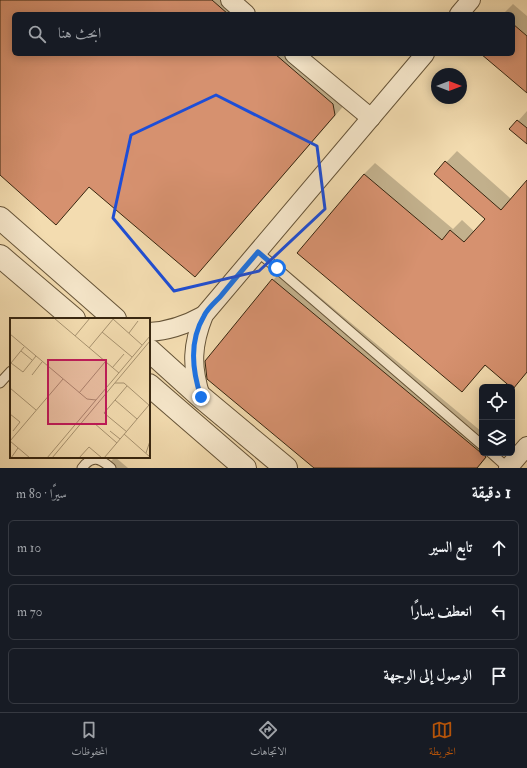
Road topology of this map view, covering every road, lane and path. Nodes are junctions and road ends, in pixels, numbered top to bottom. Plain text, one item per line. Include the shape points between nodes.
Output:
1 (230, 0) edge
2 (471, 0) edge
3 (244, 12) edge
4 (461, 12) edge
5 (296, 56) edge
6 (423, 56) edge
7 (371, 118) junction
8 (0, 218) edge
9 (258, 252) junction
10 (0, 256) edge
11 (204, 315) junction
12 (73, 318) edge
13 (114, 318) edge
14 (150, 332) edge
15 (150, 351) edge
16 (10, 371) edge
17 (0, 383) edge
18 (150, 387) edge
19 (201, 397) junction
20 (479, 442) edge
21 (527, 446) edge
22 (495, 456) edge
23 (82, 468) edge
24 (111, 468) edge
25 (245, 468) edge
26 (286, 468) edge
27 (508, 468) edge

1 - 3 street
2 - 4 street
5 - 7 street
6 - 7 street
7 - 9 street
8 - 13 street
9 - 11 street
9 - 20 lane
10 - 12 street
11 - 14 street via 175,328
11 - 19 street via 196,336 193,364
15 - 19 street
16 - 17 lane
18 - 25 street
19 - 26 street
21 - 27 street
22 - 27 lane
23 - 24 lane via 94,459

